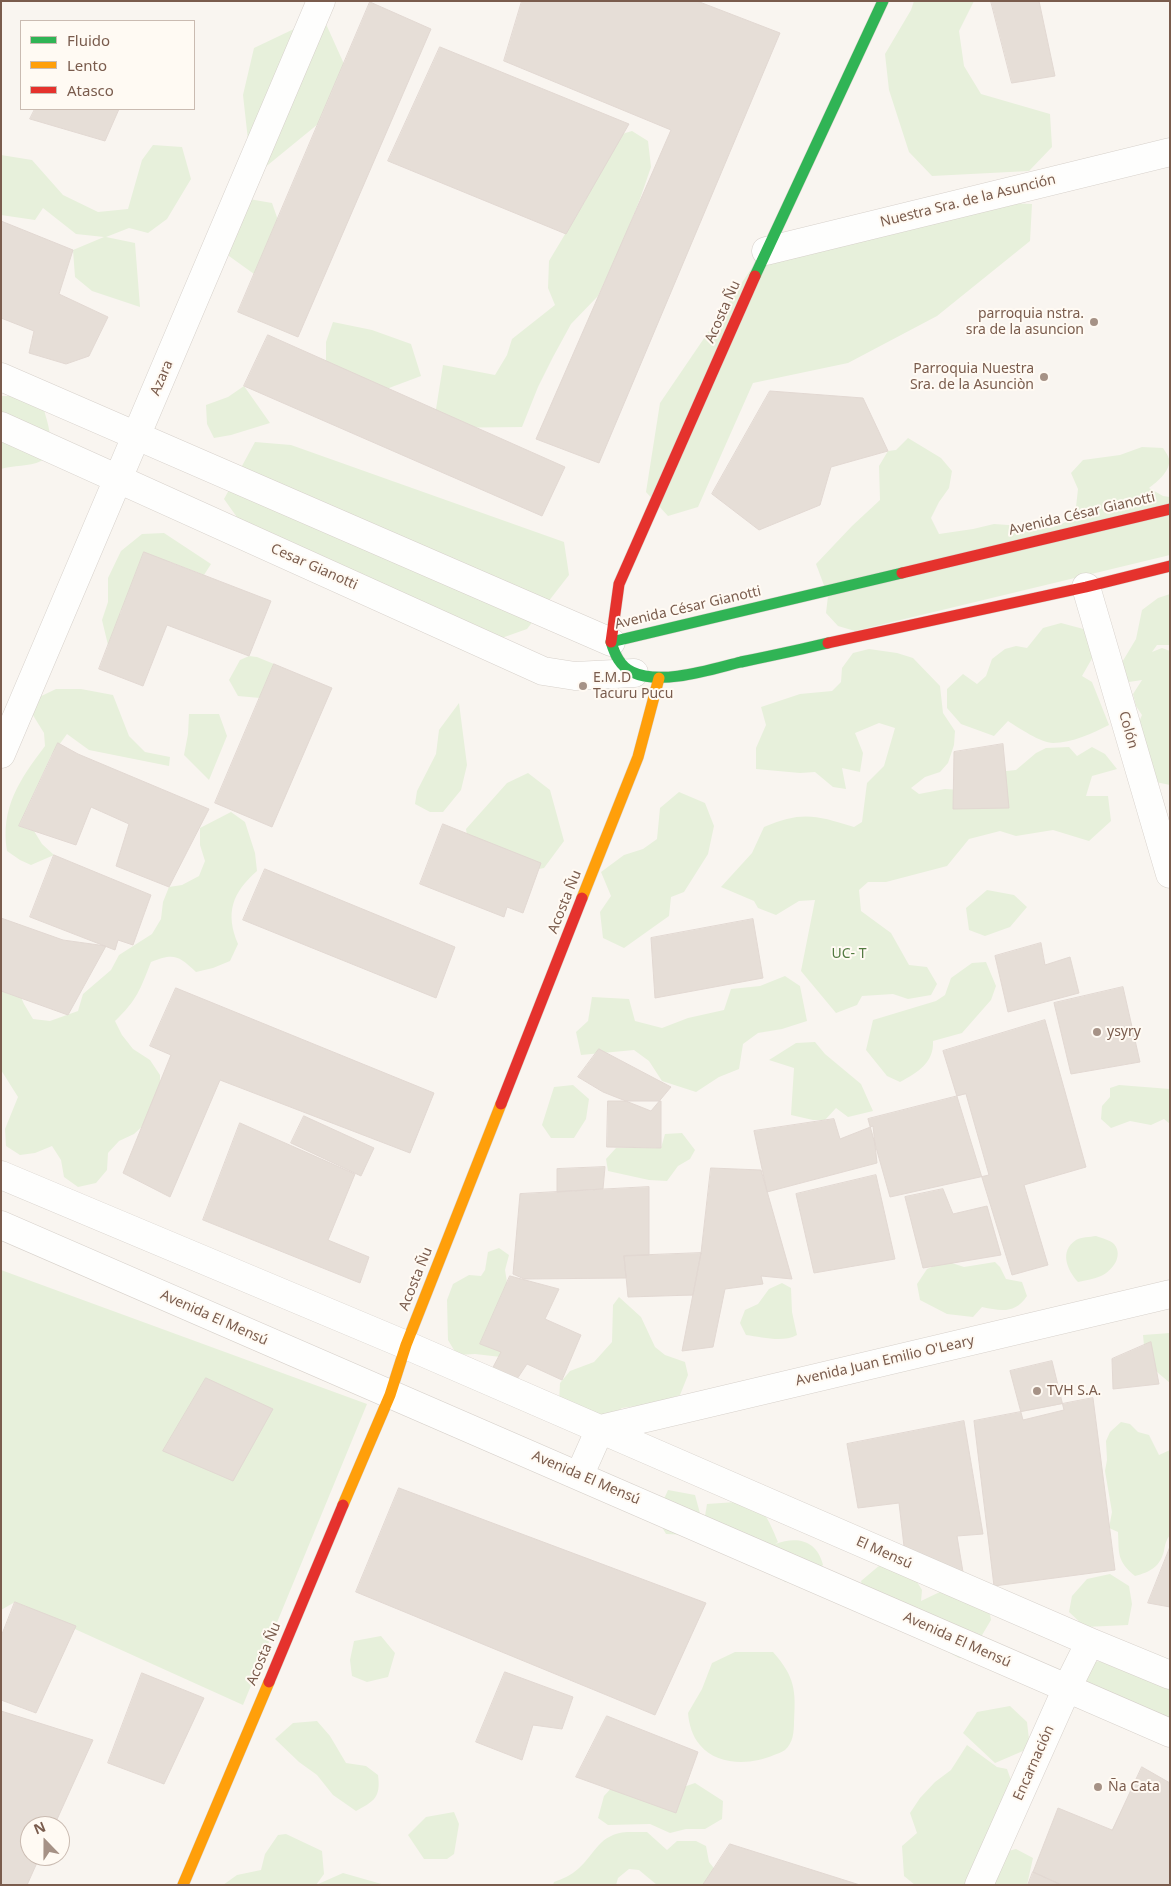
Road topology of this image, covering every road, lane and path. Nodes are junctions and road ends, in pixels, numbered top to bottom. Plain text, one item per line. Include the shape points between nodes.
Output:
1 (321, 1) edge
2 (882, 1) edge
3 (1170, 152) edge
4 (766, 250) junction
5 (1, 377) edge
6 (1, 426) edge
7 (137, 436) junction
8 (119, 478) junction
9 (1170, 509) edge
10 (1170, 566) edge
11 (1086, 586) junction
12 (611, 642) junction
13 (647, 676) junction
14 (1, 754) edge
15 (1170, 874) edge
16 (1, 1175) edge
17 (1, 1225) edge
18 (1170, 1294) edge
19 (406, 1346) junction
20 (390, 1395) junction
21 (600, 1429) junction
22 (580, 1474) junction
23 (1090, 1642) junction
24 (1170, 1675) edge
25 (1067, 1688) junction
26 (1170, 1733) edge
27 (183, 1885) edge
28 (979, 1885) edge

1 - 7 street, Azara
2 - 4 street, Acosta Ñu
3 - 4 street, Nuestra Sra. de la Asunción
4 - 12 street, Acosta Ñu via 619,584
5 - 7 street
6 - 8 street, Cesar Gianotti
7 - 8 street, Azara
7 - 12 street
8 - 13 street, Cesar Gianotti via 543,671 575,676
8 - 14 street, Azara
9 - 12 street, Avenida César Gianotti
10 - 11 street
11 - 13 street via 682,675
11 - 15 street, Colón
12 - 13 street, Avenida César Gianotti via 619,662
13 - 19 street, Acosta Ñu via 638,757
16 - 19 street
17 - 20 street, Avenida El Mensú
18 - 21 street, Avenida Juan Emilio O'Leary
19 - 20 street, Acosta Ñu
19 - 21 street
20 - 22 street, Avenida El Mensú
20 - 27 street, Acosta Ñu
21 - 22 street
21 - 23 street, El Mensú
22 - 25 street, Avenida El Mensú
23 - 24 street, El Mensú
23 - 25 street, Encarnación
25 - 26 street, Avenida El Mensú
25 - 28 street, Encarnación

